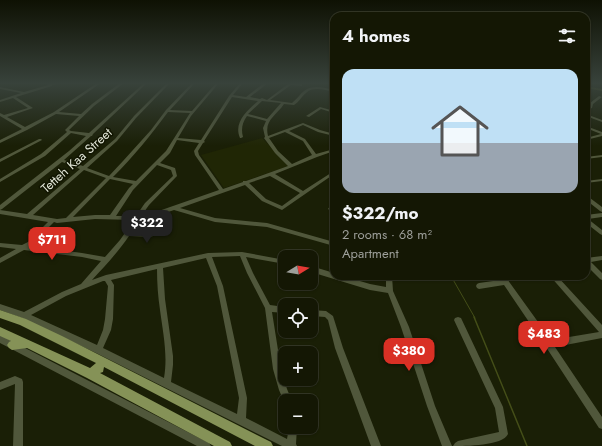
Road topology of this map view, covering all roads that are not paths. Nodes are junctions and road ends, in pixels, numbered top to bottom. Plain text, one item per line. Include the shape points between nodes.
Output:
1 (25, 104) edge
2 (69, 104) edge
3 (97, 104) edge
4 (122, 104) edge
5 (149, 104) edge
6 (174, 104) edge
7 (199, 104) edge
8 (226, 104) edge
9 (257, 104) edge
10 (282, 104) edge
11 (167, 111) junction
12 (330, 111) edge
13 (192, 112) junction
14 (55, 113) junction
15 (0, 114) edge
16 (246, 115) junction
17 (5, 116) junction
18 (81, 116) junction
19 (308, 116) dead end
20 (590, 116) edge
21 (269, 120) junction
22 (602, 121) edge
23 (26, 129) junction
24 (590, 129) edge
25 (286, 131) junction
26 (70, 132) junction
27 (91, 134) junction
28 (330, 134) edge
29 (602, 134) edge
30 (241, 137) dead end
31 (266, 138) junction
32 (590, 138) edge
33 (176, 139) junction
34 (40, 140) dead end
35 (0, 142) edge
36 (203, 142) junction
37 (330, 151) edge
38 (315, 156) junction
39 (602, 156) edge
40 (590, 158) edge
41 (61, 160) junction
42 (0, 161) edge
43 (158, 164) junction
44 (291, 166) junction
45 (83, 169) junction
46 (271, 174) junction
47 (330, 175) edge
48 (109, 177) junction
49 (602, 180) edge
50 (0, 181) edge
51 (245, 182) junction
52 (590, 182) edge
53 (137, 183) junction
54 (222, 190) junction
55 (303, 193) junction
56 (590, 200) edge
57 (0, 208) edge
58 (174, 208) junction
59 (602, 210) edge
60 (0, 212) edge
61 (602, 215) edge
62 (28, 217) junction
63 (112, 217) junction
64 (138, 218) junction
65 (590, 218) edge
66 (68, 219) junction
67 (53, 220) junction
68 (590, 222) edge
69 (164, 231) dead end
70 (602, 233) edge
71 (127, 234) junction
72 (330, 243) edge
73 (0, 245) edge
74 (22, 248) junction
75 (242, 254) junction
76 (208, 255) junction
77 (602, 258) edge
78 (107, 260) junction
79 (590, 260) edge
80 (0, 261) edge
81 (278, 261) edge
82 (590, 265) edge
83 (160, 266) junction
84 (318, 271) edge
85 (330, 275) edge
86 (602, 276) edge
87 (106, 278) junction
88 (347, 280) edge
89 (389, 280) edge
90 (500, 280) edge
91 (504, 280) edge
92 (557, 280) edge
93 (84, 286) junction
94 (479, 286) dead end
95 (390, 291) junction
96 (0, 307) edge
97 (268, 308) junction
98 (278, 309) edge
99 (318, 313) edge
100 (0, 314) edge
101 (24, 315) junction
102 (458, 320) dead end
103 (602, 330) edge
104 (0, 331) edge
105 (602, 335) edge
106 (0, 339) edge
107 (72, 342) junction
108 (28, 344) junction
109 (549, 344) junction
110 (12, 345) junction
111 (99, 350) junction
112 (102, 361) junction
113 (91, 374) junction
114 (168, 384) junction
115 (0, 386) edge
116 (284, 394) edge
117 (240, 421) junction
118 (602, 425) edge
119 (293, 434) edge
120 (18, 446) edge
121 (206, 446) edge
122 (226, 446) edge
123 (267, 446) edge
124 (292, 446) edge
125 (376, 446) edge
126 (447, 446) edge
127 (458, 446) edge

1 - 17 street via 31,108
2 - 14 street
3 - 18 street
4 - 27 street
5 - 45 street, Tetteh Kaa Street via 116,140
6 - 11 street
7 - 13 street
8 - 36 street
9 - 16 street
10 - 21 street
11 - 13 street
11 - 48 street
12 - 19 street via 321,108
13 - 33 street
14 - 18 street
14 - 23 street
15 - 17 street
16 - 21 street
16 - 30 street via 239,128
17 - 23 street
18 - 26 street via 67,129
20 - 22 street
21 - 31 street via 265,128
23 - 35 street
24 - 29 street
25 - 28 street via 303,124
25 - 31 street
25 - 38 street via 306,142
26 - 27 street
26 - 50 street via 43,155
27 - 41 street
29 - 32 street
31 - 44 street
33 - 36 street
33 - 43 street
34 - 42 street
36 - 54 street via 198,148 197,155
37 - 38 street
38 - 44 street
39 - 40 street
41 - 45 street
41 - 57 street
43 - 53 street
43 - 64 street via 173,169 176,174 154,195
44 - 46 street
45 - 48 street
45 - 62 street, Tetteh Kaa Street
46 - 51 street
46 - 55 street
47 - 55 street
48 - 53 street
48 - 66 street
49 - 52 street
51 - 54 street
51 - 55 street via 264,200 282,208 287,207
53 - 63 street via 124,197
54 - 58 street
56 - 59 street
58 - 64 street via 160,214
58 - 72 street via 215,220 267,225
60 - 62 street
61 - 65 street
62 - 67 street
63 - 64 street
63 - 66 street
64 - 71 street
66 - 67 street
67 - 74 street via 33,242
68 - 70 street
69 - 71 street via 150,235
71 - 78 street
73 - 74 street
74 - 78 street
74 - 80 street
75 - 76 street
75 - 81 street
75 - 97 street
76 - 83 street
76 - 117 street via 220,286 243,398
77 - 79 street
78 - 93 street
82 - 86 street
83 - 87 street
83 - 114 street via 170,352 171,369
84 - 85 street
87 - 93 street
87 - 111 street via 111,285 111,306 107,330
88 - 95 street
89 - 95 street
90 - 94 street
91 - 109 street
92 - 103 street
93 - 101 street via 46,302
95 - 126 street
96 - 101 street
97 - 98 street
97 - 116 street
99 - 125 street via 326,314 331,318 338,348
100 - 107 main road
101 - 107 street
102 - 127 street via 499,407 505,428 504,434 500,436
104 - 108 main road
105 - 109 street
106 - 110 street
107 - 111 street
107 - 112 main road
108 - 110 main road
108 - 113 main road
109 - 118 street
110 - 121 street
111 - 114 street
112 - 113 main road via 99,368
112 - 123 main road
113 - 122 main road
114 - 117 street
115 - 120 street via 15,380 18,382
117 - 124 street
119 - 124 street

